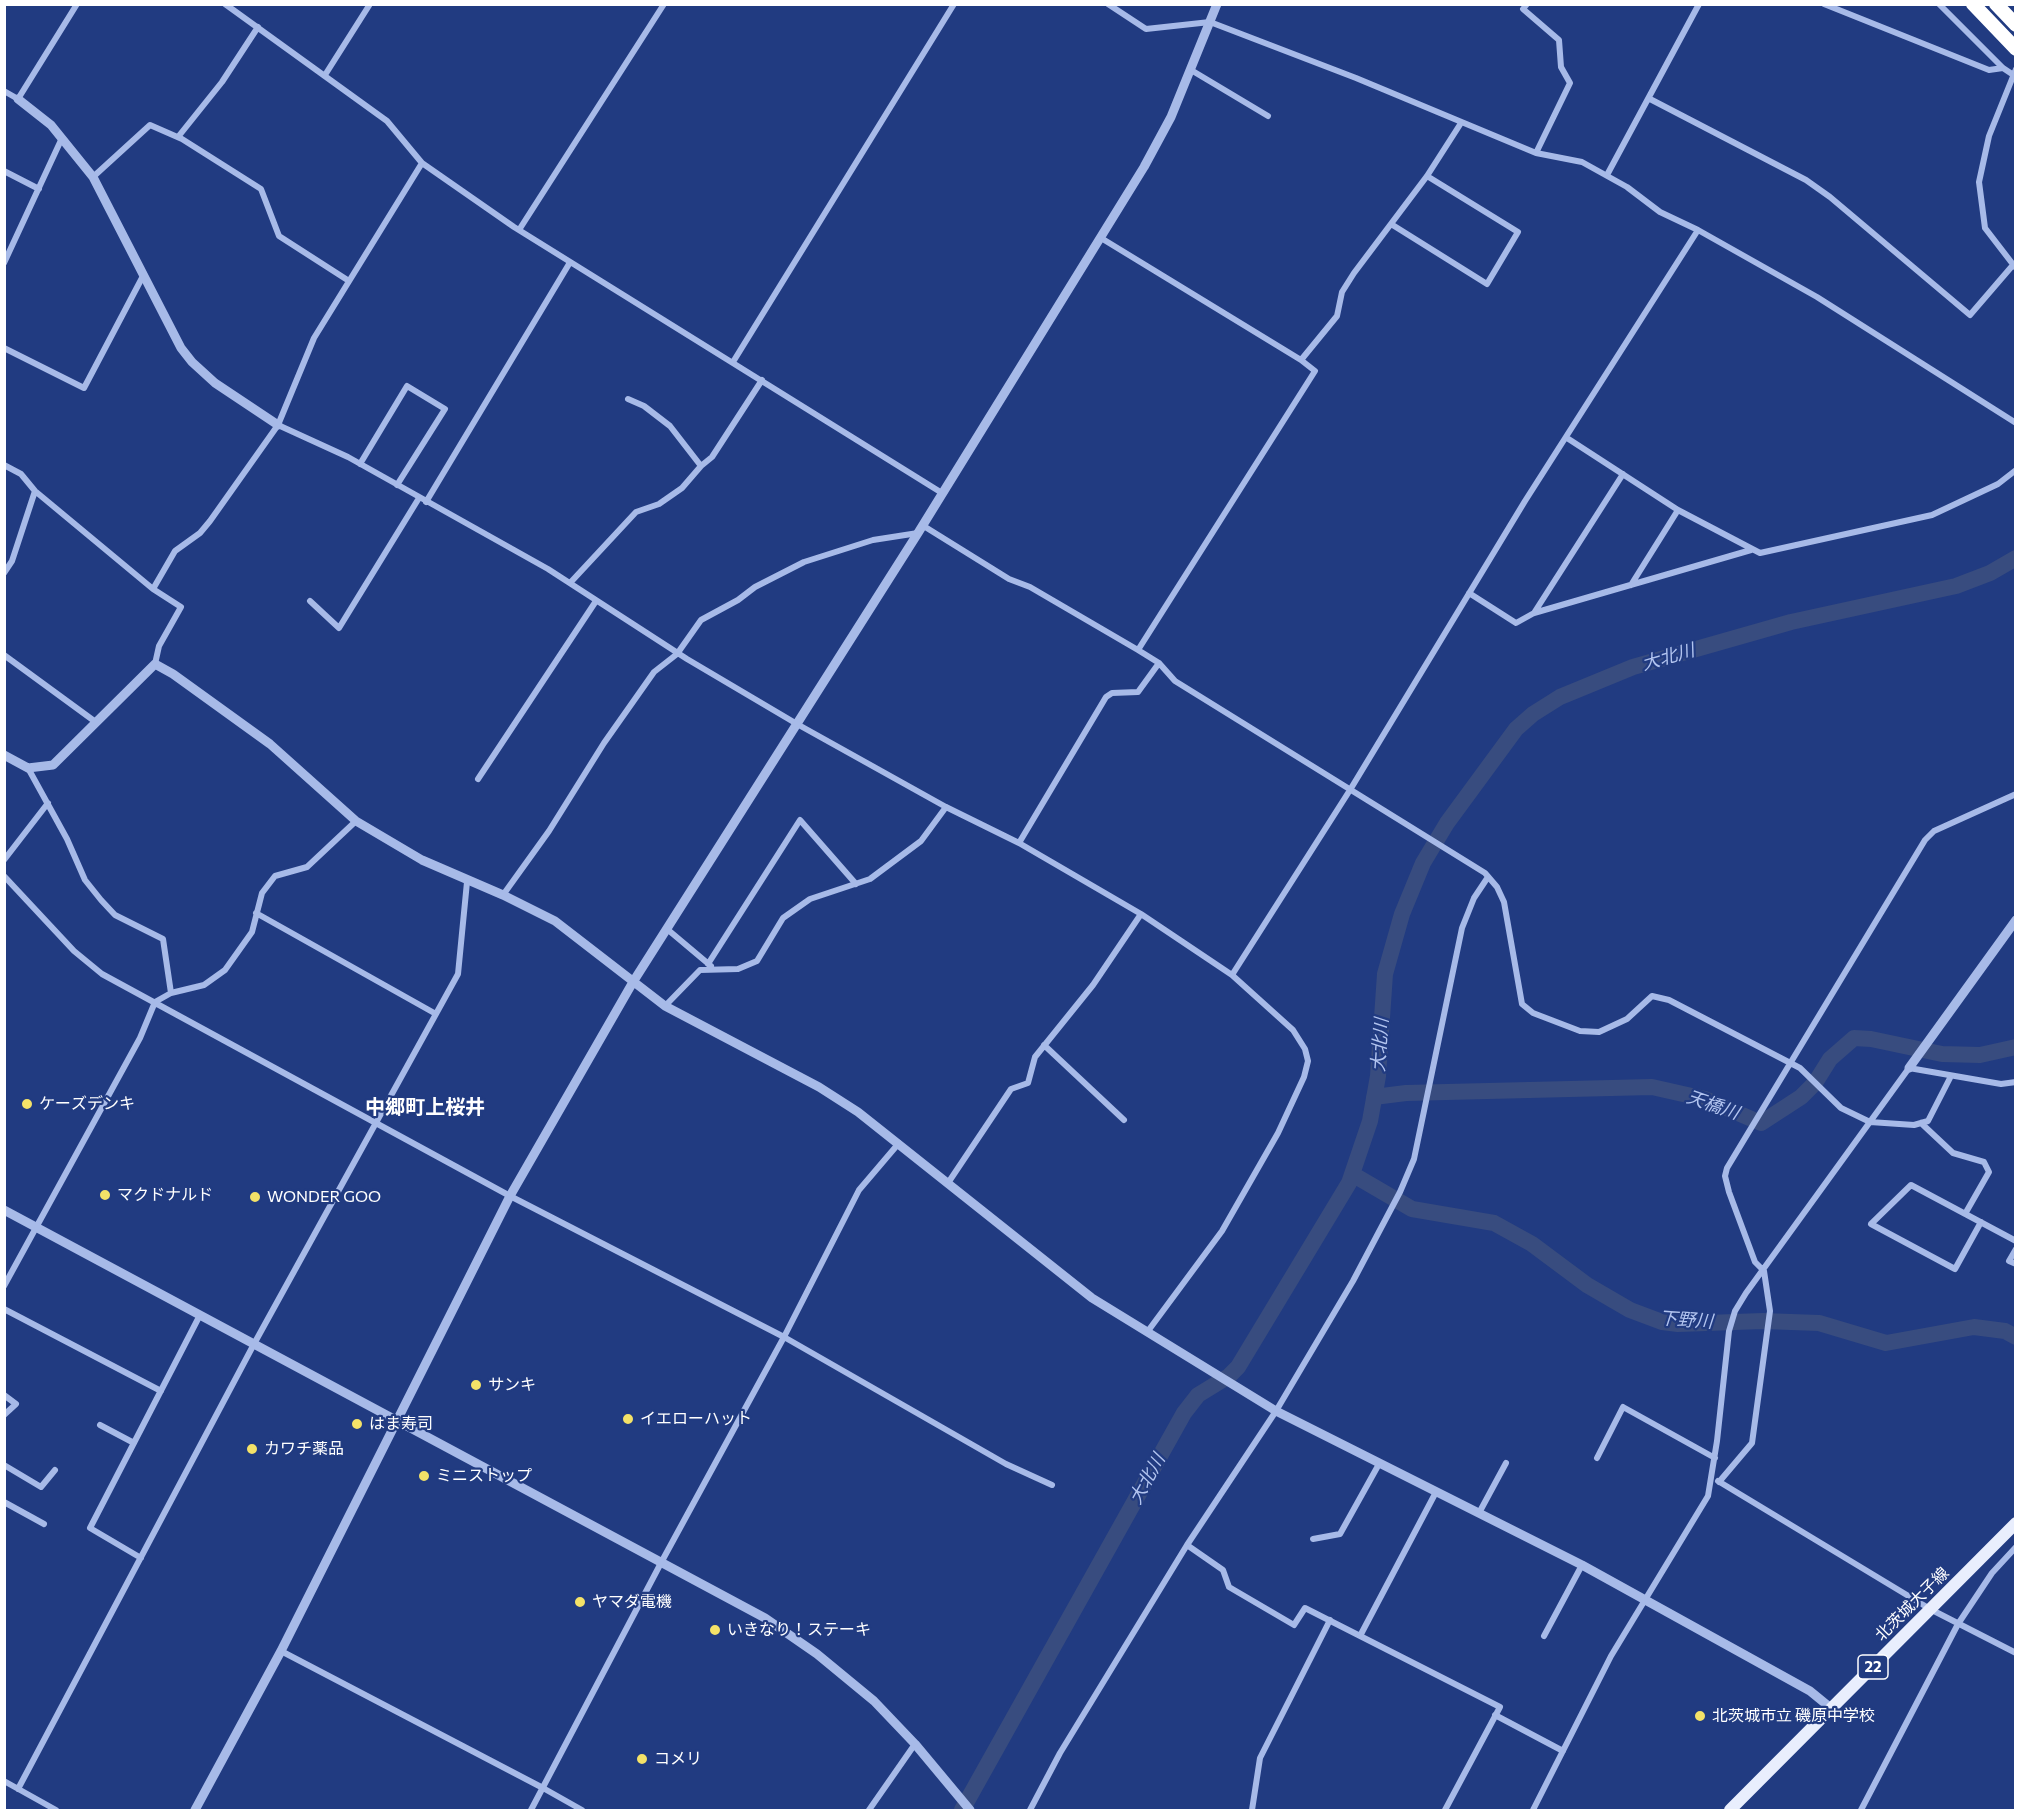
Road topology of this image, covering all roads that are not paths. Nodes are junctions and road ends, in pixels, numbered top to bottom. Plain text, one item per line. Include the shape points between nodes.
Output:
1 (77, 4) edge
2 (225, 4) edge
3 (370, 4) edge
4 (664, 4) edge
5 (954, 4) edge
6 (1108, 4) edge
7 (1217, 4) edge
8 (1527, 4) edge
9 (1699, 4) edge
10 (1824, 4) edge
11 (1939, 4) edge
12 (1973, 4) edge
13 (1996, 4) edge
14 (1210, 22) junction
15 (2016, 25) edge
16 (258, 27) junction
17 (2016, 49) edge
18 (2003, 68) junction
19 (1191, 70) junction
20 (2015, 73) edge
21 (325, 75) junction
22 (4, 91) edge
23 (18, 99) junction
24 (1650, 99) junction
25 (1268, 116) dead end
26 (1461, 123) junction
27 (178, 137) junction
28 (62, 138) junction
29 (1536, 153) junction
30 (422, 164) junction
31 (4, 171) edge
32 (1607, 175) junction
33 (1427, 176) junction
34 (93, 177) junction
35 (39, 189) junction
36 (1391, 224) junction
37 (519, 230) junction
38 (1698, 230) junction
39 (1101, 238) junction
40 (4, 263) edge
41 (569, 264) junction
42 (2014, 266) edge
43 (143, 276) junction
44 (349, 281) junction
45 (4, 348) edge
46 (1301, 360) junction
47 (733, 362) junction
48 (762, 380) junction
49 (628, 399) dead end
50 (2016, 423) edge
51 (278, 425) junction
52 (1567, 438) junction
53 (360, 464) junction
54 (4, 465) edge
55 (701, 466) junction
56 (2016, 470) edge
57 (1623, 474) junction
58 (397, 485) junction
59 (35, 491) junction
60 (942, 493) junction
61 (419, 498) junction
62 (426, 502) junction
63 (1678, 510) junction
64 (920, 529) junction
65 (1751, 550) junction
66 (4, 573) edge
67 (570, 584) junction
68 (1631, 585) junction
69 (153, 589) junction
70 (1469, 593) junction
71 (310, 601) dead end
72 (596, 601) junction
73 (1534, 614) junction
74 (1138, 650) junction
75 (678, 653) junction
76 (4, 656) edge
77 (1159, 663) junction
78 (155, 664) junction
79 (97, 723) junction
80 (797, 724) junction
81 (4, 755) edge
82 (28, 768) junction
83 (478, 779) dead end
84 (1350, 790) junction
85 (2016, 794) edge
86 (48, 803) junction
87 (946, 807) junction
88 (356, 820) junction
89 (1019, 843) junction
90 (4, 860) edge
91 (1486, 875) junction
92 (4, 876) edge
93 (467, 882) junction
94 (856, 884) junction
95 (503, 895) junction
96 (256, 913) junction
97 (1141, 914) junction
98 (2016, 920) edge
99 (667, 929) junction
100 (708, 964) junction
101 (716, 970) junction
102 (1232, 975) junction
103 (633, 982) junction
104 (171, 993) junction
105 (155, 1002) junction
106 (665, 1006) junction
107 (436, 1014) junction
108 (1044, 1045) junction
109 (1790, 1062) junction
110 (1909, 1068) junction
111 (1951, 1076) junction
112 (2016, 1082) edge
113 (1124, 1120) dead end
114 (1870, 1122) junction
115 (377, 1123) junction
116 (1921, 1123) junction
117 (899, 1143) junction
118 (948, 1183) junction
119 (510, 1196) junction
120 (4, 1210) edge
121 (1965, 1214) junction
122 (1981, 1222) junction
123 (36, 1227) junction
124 (2016, 1241) edge
125 (2016, 1249) edge
126 (2016, 1264) edge
127 (1764, 1270) junction
128 (4, 1286) edge
129 (4, 1309) edge
130 (200, 1315) junction
131 (1148, 1331) junction
132 (784, 1337) junction
133 (254, 1344) junction
134 (161, 1390) junction
135 (4, 1395) edge
136 (1273, 1409) junction
137 (4, 1415) edge
138 (398, 1421) junction
139 (100, 1425) dead end
140 (134, 1443) junction
141 (1596, 1458) dead end
142 (1715, 1458) junction
143 (1506, 1463) dead end
144 (1379, 1464) junction
145 (4, 1465) edge
146 (55, 1470) dead end
147 (1712, 1477) junction
148 (1719, 1482) junction
149 (1052, 1485) dead end
150 (1436, 1491) junction
151 (4, 1502) edge
152 (1479, 1513) junction
153 (2016, 1523) edge
154 (44, 1524) dead end
155 (1313, 1539) dead end
156 (1187, 1545) junction
157 (2016, 1547) edge
158 (141, 1558) junction
159 (662, 1561) junction
160 (1582, 1565) junction
161 (1646, 1602) junction
162 (1930, 1609) junction
163 (1330, 1620) junction
164 (1959, 1624) junction
165 (1360, 1635) junction
166 (1544, 1636) dead end
167 (281, 1651) junction
168 (2016, 1653) edge
169 (1832, 1708) junction
170 (1495, 1715) junction
171 (917, 1746) junction
172 (1563, 1751) junction
173 (4, 1781) edge
174 (543, 1788) junction
175 (18, 1789) junction
176 (56, 1810) edge
177 (195, 1810) edge
178 (531, 1810) edge
179 (582, 1810) edge
180 (869, 1810) edge
181 (970, 1810) edge
182 (1030, 1810) edge
183 (1252, 1810) edge
184 (1445, 1810) edge
185 (1533, 1810) edge
186 (1730, 1810) edge
187 (1861, 1810) edge

1 - 23 street
2 - 16 street
3 - 21 street
4 - 37 street
5 - 47 street
6 - 14 street via 1146,29
7 - 14 street
8 - 29 street via 1523,9 1558,40 1561,67 1570,83
9 - 24 street
10 - 18 street via 1989,70
11 - 18 street
12 - 17 highway
13 - 15 highway
14 - 19 street
14 - 26 street
16 - 21 street
16 - 27 street via 222,82
18 - 20 street
19 - 25 street
19 - 39 street via 1171,117
20 - 42 street via 1989,136 1979,182 1985,228
21 - 30 street via 387,121
22 - 23 street
23 - 28 street via 42,116
24 - 32 street
24 - 42 street via 1806,180 1970,315
26 - 29 street
26 - 33 street
27 - 34 street via 150,125
27 - 44 street via 261,189 279,236
28 - 34 street
28 - 35 street
29 - 32 street via 1582,162
30 - 37 street
30 - 44 street
31 - 35 street
32 - 38 street via 1660,212
33 - 36 street
33 - 36 street via 1518,232 1487,284
34 - 43 street
35 - 40 street
36 - 46 street via 1342,292 1337,316
37 - 41 street
38 - 50 street via 1817,297
38 - 52 street
39 - 46 street
39 - 60 street
41 - 47 street
41 - 62 street
43 - 45 street via 84,388
43 - 51 street via 192,362 215,383
44 - 51 street via 314,338
46 - 74 street via 1315,371
47 - 48 street
48 - 55 street via 712,457
48 - 60 street
49 - 55 street via 670,426
51 - 53 street
51 - 69 street via 210,521 175,551
52 - 57 street
52 - 70 street
53 - 58 street
53 - 58 street via 408,386 445,409
54 - 59 street via 21,474
55 - 67 street via 682,488 659,504 636,512
56 - 65 street via 1998,484 1932,516 1773,551
57 - 63 street
57 - 73 street
58 - 61 street
59 - 66 street via 12,561
59 - 69 street
60 - 64 street
61 - 62 street
61 - 71 street via 339,628
62 - 67 street
63 - 65 street
63 - 68 street
64 - 74 street
64 - 75 street via 873,540 794,567 754,587 701,620
64 - 80 street
65 - 68 street
67 - 72 street
68 - 73 street
69 - 78 street via 181,607 159,646
70 - 73 street via 1516,623
70 - 84 street
72 - 75 street
72 - 83 street
74 - 77 street
75 - 80 street
75 - 95 street via 654,672
76 - 79 street
77 - 84 street via 1175,681
77 - 89 street via 1138,692 1112,693 1106,697
78 - 79 street
78 - 88 street via 270,744
79 - 82 street via 53,765
80 - 87 street
80 - 99 street
81 - 82 street
82 - 86 street
84 - 91 street
84 - 102 street
85 - 109 street via 1934,831 1925,840
86 - 90 street
86 - 104 street via 85,880 100,900 116,915 163,939
87 - 89 street
87 - 94 street via 921,840 870,879
88 - 93 street
88 - 96 street via 307,867 275,876 262,893
89 - 97 street
91 - 109 street via 1504,902 1526,1009 1580,1031 1599,1032 1627,1019 1652,996 1669,1000
91 - 136 street via 1462,928 1414,1160 1353,1281
92 - 105 street via 74,951 102,974
93 - 95 street
93 - 107 street via 458,974
94 - 100 street via 800,820
94 - 101 street via 810,899 783,918 757,961 738,969
95 - 103 street via 555,921
96 - 104 street via 252,932 225,970 204,985
96 - 107 street
97 - 102 street
97 - 108 street via 1093,985
98 - 110 street
99 - 100 street
99 - 103 street
100 - 101 street
101 - 106 street via 700,970
102 - 131 street via 1293,1030 1308,1061 1278,1133 1222,1231
103 - 106 street
103 - 119 street
104 - 105 street
105 - 115 street
105 - 123 street via 140,1038
106 - 117 street via 819,1087
107 - 115 street
108 - 113 street
108 - 118 street via 1035,1057 1028,1083 1011,1089
109 - 114 street via 1841,1108
109 - 127 street via 1725,1176 1755,1262
110 - 111 street
110 - 114 street
111 - 112 street via 2001,1084
111 - 116 street via 1928,1121
114 - 116 street
114 - 127 street
115 - 119 street
115 - 133 street
116 - 121 street via 1953,1153 1984,1162 1989,1172
117 - 118 street
117 - 132 street via 859,1190
118 - 131 street via 1092,1298
119 - 132 street
119 - 138 street
120 - 123 street
121 - 122 street
121 - 122 street via 1911,1185 1871,1224 1955,1269
122 - 124 street
123 - 128 street
123 - 130 street
125 - 126 street via 2009,1260
127 - 142 street via 1733,1318
127 - 148 street via 1770,1311 1752,1443
129 - 134 street
130 - 133 street
130 - 134 street
131 - 136 street
132 - 149 street via 1006,1464
132 - 159 street
133 - 138 street
133 - 158 street
134 - 140 street
135 - 137 street via 16,1404
136 - 144 street
136 - 156 street
138 - 159 street
138 - 167 street
139 - 140 street
140 - 158 street via 90,1528
141 - 142 street via 1623,1407
142 - 147 street
143 - 152 street
144 - 150 street
144 - 155 street via 1340,1534
145 - 146 street via 41,1487
147 - 148 street
147 - 161 street via 1702,1509
148 - 162 street
150 - 152 street
150 - 165 street
151 - 154 street
152 - 160 street
153 - 162 main road, 北茨城大子線 / 22
156 - 163 street via 1223,1570 1229,1587 1294,1625 1305,1608
156 - 182 street
157 - 164 street via 1985,1582
158 - 175 street
159 - 171 street via 791,1635 849,1679
159 - 174 street
160 - 161 street
160 - 166 street
161 - 169 street via 1810,1691
161 - 172 street via 1611,1656
162 - 164 street
162 - 169 main road, 北茨城大子線 / 22
163 - 165 street
163 - 183 street via 1260,1758
164 - 168 street
164 - 187 street
165 - 170 street via 1500,1707
167 - 174 street
167 - 177 street
169 - 186 main road, 北茨城大子線 / 22
170 - 172 street
170 - 184 street
171 - 180 street
171 - 181 street
172 - 185 street
173 - 175 street
174 - 178 street
174 - 179 street
175 - 176 street

